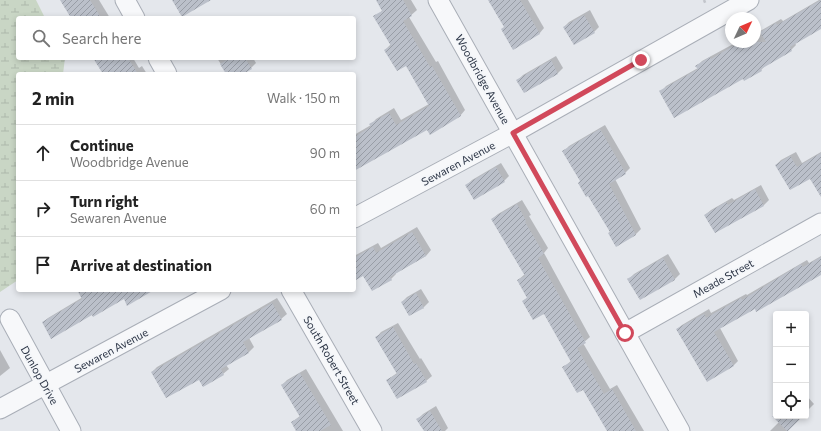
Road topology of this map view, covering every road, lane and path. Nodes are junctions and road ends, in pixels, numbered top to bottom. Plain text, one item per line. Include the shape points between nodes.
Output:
1 (124, 0) edge
2 (438, 0) edge
3 (749, 0) edge
4 (134, 16) edge
5 (159, 60) edge
6 (166, 72) edge
7 (513, 133) junction
8 (356, 217) edge
9 (821, 223) edge
10 (218, 292) edge
11 (293, 292) edge
12 (10, 319) dead end
13 (625, 333) junction
14 (46, 385) junction
15 (0, 409) edge
16 (71, 431) edge
17 (372, 431) edge
18 (680, 431) edge

1 - 4 street
2 - 7 street, Woodbridge Avenue
3 - 7 street, Sewaren Avenue
5 - 6 street
7 - 8 street, Sewaren Avenue
7 - 13 street, Woodbridge Avenue
9 - 13 street, Meade Street
10 - 14 street, Sewaren Avenue
11 - 17 street, South Robert Street
12 - 14 street, Dunlop Drive
13 - 18 street, Woodbridge Avenue
14 - 15 street, Sewaren Avenue
14 - 16 street, Dunlop Drive

